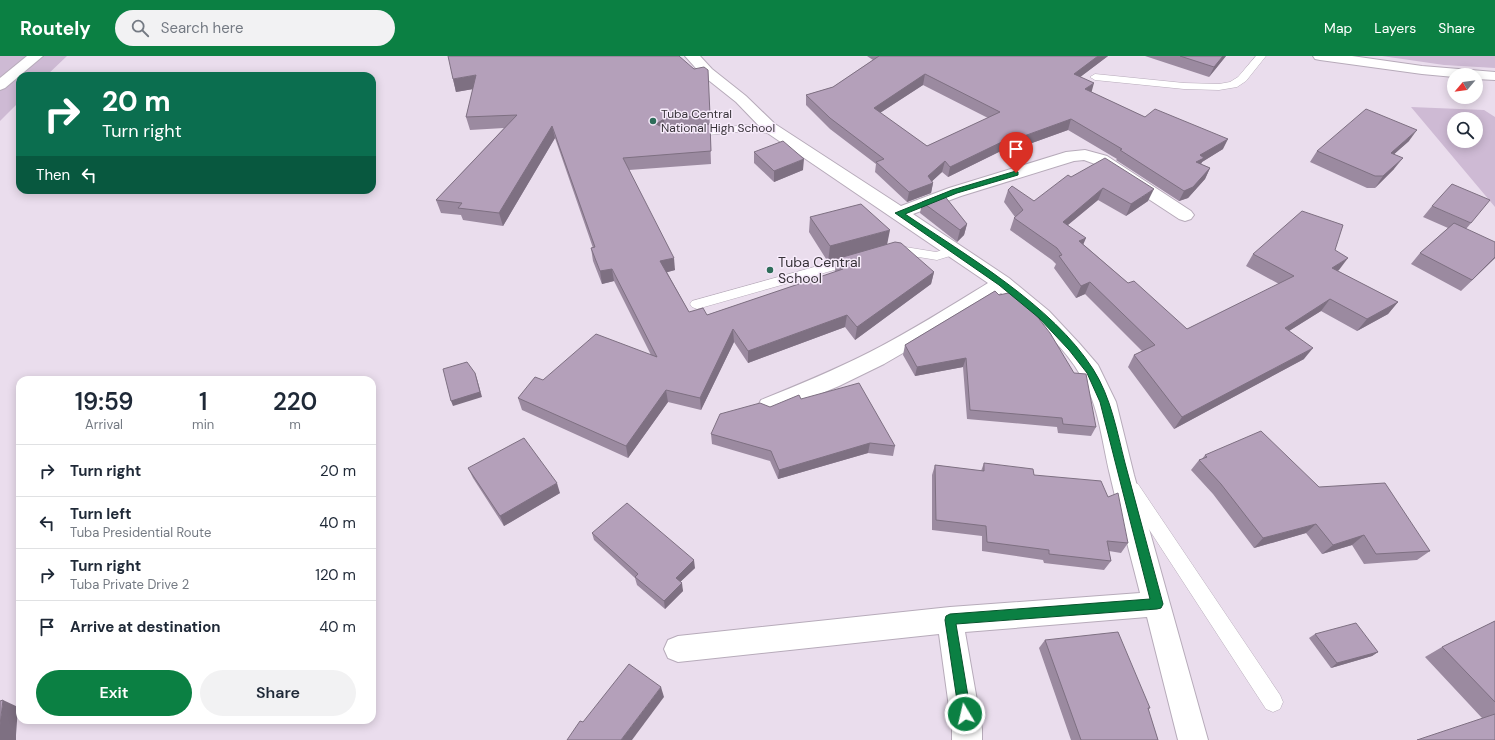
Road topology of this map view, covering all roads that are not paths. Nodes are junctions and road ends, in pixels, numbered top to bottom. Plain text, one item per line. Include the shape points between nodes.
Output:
1 (36, 56) edge
2 (692, 56) edge
3 (1261, 56) edge
4 (1320, 56) edge
5 (16, 72) edge
6 (16, 72) edge
7 (1495, 76) edge
8 (1095, 77) dead end
9 (0, 85) edge
10 (776, 131) junction
11 (679, 135) edge
12 (899, 213) junction
13 (1185, 215) dead end
14 (955, 250) junction
15 (878, 253) edge
16 (863, 258) edge
17 (1002, 283) junction
18 (697, 304) dead end
19 (769, 406) edge
20 (1122, 475) junction
21 (1157, 604) junction
22 (950, 620) junction
23 (678, 649) dead end
24 (1273, 702) dead end
25 (968, 740) edge
26 (1193, 740) edge

1 - 6 street
2 - 10 street
3 - 8 lane via 1242,79 1219,87
4 - 7 street via 1422,70
5 - 9 street
10 - 11 lane via 747,128
10 - 12 street
12 - 13 street via 961,190 1072,156 1085,155 1093,156 1110,165
12 - 14 street
14 - 15 lane via 937,256 893,249
14 - 17 street
16 - 18 lane
17 - 19 street via 938,324 891,350
17 - 20 street via 1042,316 1090,371 1105,402
20 - 21 street
20 - 24 lane
21 - 22 street
21 - 26 street
22 - 23 street
22 - 25 street

